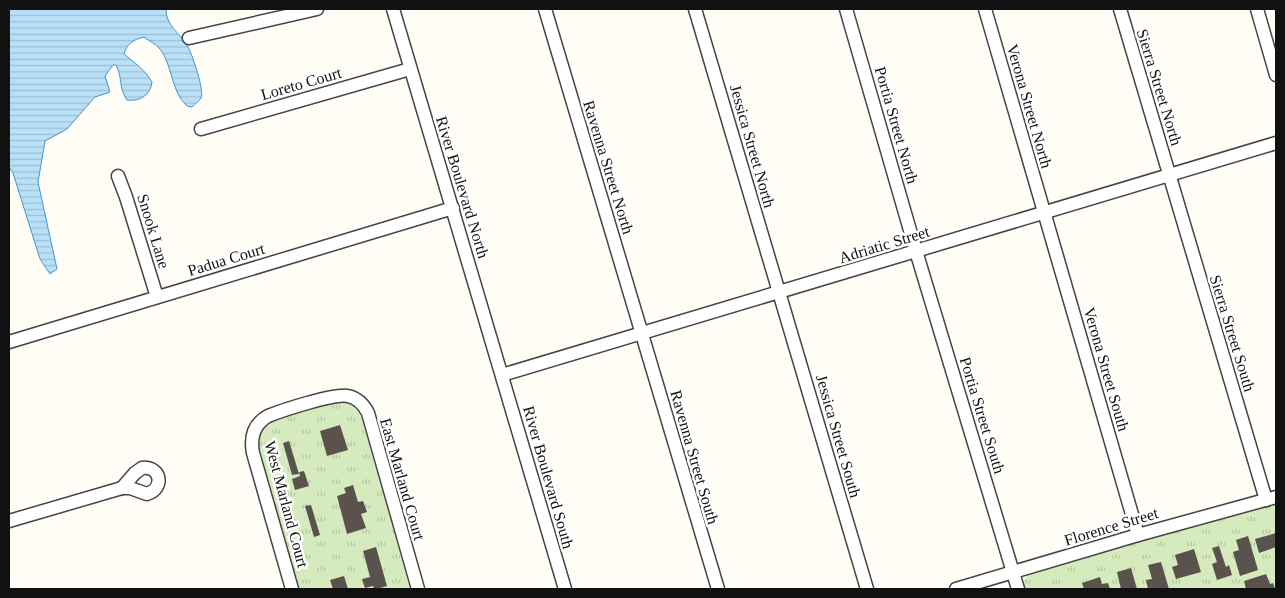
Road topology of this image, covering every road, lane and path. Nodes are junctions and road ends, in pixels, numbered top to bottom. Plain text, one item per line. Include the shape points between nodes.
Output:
1 (317, 9) edge
2 (393, 9) edge
3 (545, 9) edge
4 (696, 9) edge
5 (846, 9) edge
6 (985, 9) edge
7 (1120, 9) edge
8 (1257, 9) edge
9 (189, 38) dead end
10 (410, 69) junction
11 (1276, 75) edge
12 (201, 129) dead end
13 (1276, 143) edge
14 (1169, 175) junction
15 (118, 176) dead end
16 (452, 208) junction
17 (1043, 212) junction
18 (916, 251) junction
19 (779, 292) junction
20 (157, 297) junction
21 (642, 334) junction
22 (9, 342) edge
23 (502, 375) junction
24 (256, 427) joint
25 (122, 488) dead end
26 (1271, 499) edge
27 (9, 521) edge
28 (1138, 535) junction
29 (1013, 573) junction
30 (292, 589) edge
31 (418, 589) edge
32 (565, 589) edge
33 (718, 589) edge
34 (867, 589) edge
35 (956, 589) edge
36 (1018, 589) edge

1 - 9 street
2 - 10 street, River Boulevard North
3 - 21 street, Ravenna Street North
4 - 19 street, Jessica Street North
5 - 18 street, Portia Street North
6 - 17 street, Verona Street North
7 - 14 street, Sierra Street North
8 - 11 street
10 - 12 street, Loreto Court
10 - 16 street, River Boulevard North
13 - 14 street, Adriatic Street
14 - 17 street, Adriatic Street
14 - 26 street, Sierra Street South
15 - 20 street, Snook Lane
16 - 20 street, Padua Court
16 - 23 street, River Boulevard North
17 - 18 street, Adriatic Street
17 - 28 street, Verona Street South
18 - 19 street, Adriatic Street
18 - 29 street, Portia Street South
19 - 21 street, Adriatic Street
19 - 34 street, Jessica Street South
20 - 22 street, Padua Court
21 - 23 street, Adriatic Street
21 - 33 street, Ravenna Street South
23 - 32 street, River Boulevard South
24 - 30 street, West Marland Court via 252,439 253,453
24 - 31 street, East Marland Court via 268,416 334,396 349,396 361,403 368,413
25 - 27 street
26 - 28 street, Florence Street
28 - 29 street, Florence Street
29 - 35 street, Florence Street
29 - 36 street, Portia Street South

